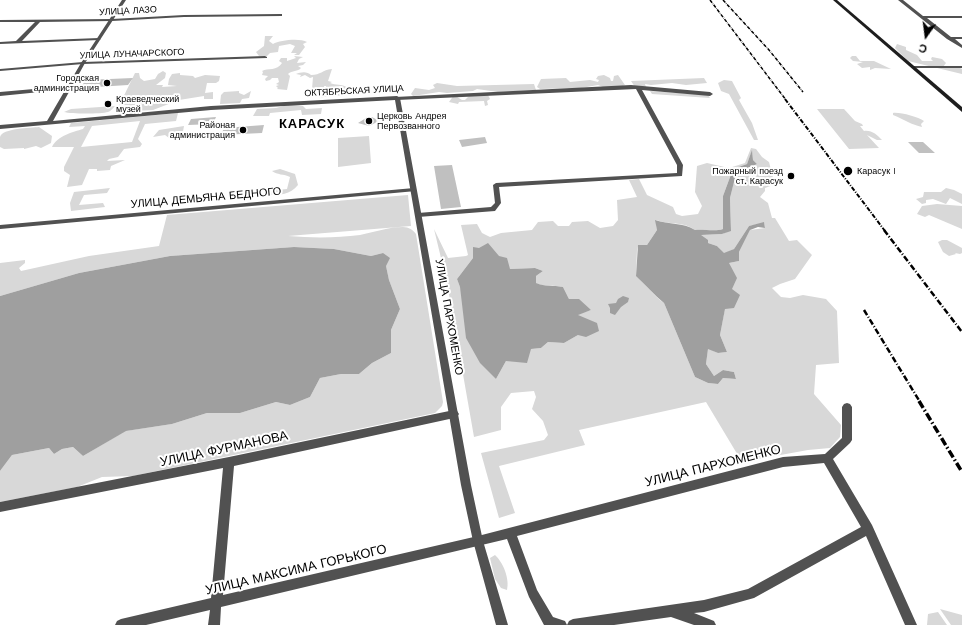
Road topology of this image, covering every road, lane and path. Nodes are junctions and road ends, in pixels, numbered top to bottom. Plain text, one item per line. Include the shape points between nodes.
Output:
1 (124, 0) edge
2 (835, 0) edge
3 (900, 0) edge
4 (280, 15) dead end
5 (923, 17) junction
6 (962, 17) edge
7 (39, 20) junction
8 (112, 20) junction
9 (0, 21) edge
10 (949, 38) junction
11 (962, 38) edge
12 (99, 39) junction
13 (18, 42) junction
14 (0, 43) edge
15 (962, 48) edge
16 (265, 57) dead end
17 (83, 63) junction
18 (962, 67) edge
19 (913, 68) junction
20 (0, 70) edge
21 (68, 88) junction
22 (639, 89) junction
23 (0, 94) edge
24 (710, 94) dead end
25 (397, 98) junction
26 (962, 110) edge
27 (50, 121) junction
28 (0, 126) edge
29 (414, 190) junction
30 (418, 214) junction
31 (0, 227) edge
32 (847, 407) dead end
33 (454, 414) junction
34 (827, 458) junction
35 (229, 462) junction
36 (0, 507) edge
37 (868, 529) junction
38 (510, 532) junction
39 (478, 541) junction
40 (216, 604) junction
41 (672, 611) junction
42 (121, 625) edge
43 (214, 625) edge
44 (502, 625) edge
45 (561, 625) edge
46 (573, 625) edge
47 (710, 625) edge
48 (911, 625) edge

1 - 8 street
2 - 19 main road
3 - 5 street
4 - 8 street, УЛИЦА ЛАЗО
5 - 6 street
5 - 10 street
7 - 8 street, УЛИЦА ЛАЗО
7 - 9 street, УЛИЦА ЛАЗО
7 - 13 street
8 - 12 street
10 - 11 street
10 - 15 street
12 - 13 street
12 - 17 street
13 - 14 street
16 - 17 street, УЛИЦА ЛУНАЧАРСКОГО
17 - 20 street, УЛИЦА ЛУНАЧАРСКОГО
17 - 21 street
18 - 19 street
19 - 26 main road
21 - 23 street
21 - 27 street
22 - 24 street, ОКТЯБРЬСКАЯ УЛИЦА
22 - 25 street, ОКТЯБРЬСКАЯ УЛИЦА
22 - 30 street via 680,165 680,175 496,185 498,203 493,209
25 - 27 street, ОКТЯБРЬСКАЯ УЛИЦА via 211,108
25 - 29 street, УЛИЦА ПАРХОМЕНКО
27 - 28 street, ОКТЯБРЬСКАЯ УЛИЦА
29 - 30 street, УЛИЦА ПАРХОМЕНКО
29 - 31 street, УЛИЦА ДЕМЬЯНА БЕДНОГО
30 - 33 street, УЛИЦА ПАРХОМЕНКО
32 - 34 street via 847,440
33 - 35 street, УЛИЦА ФУРМАНОВА
33 - 39 street, УЛИЦА ПАРХОМЕНКО
34 - 37 street
34 - 38 street, УЛИЦА ПАРХОМЕНКО via 783,462
35 - 36 street, УЛИЦА ФУРМАНОВА
35 - 40 street
37 - 41 street via 750,594
37 - 48 street
38 - 39 street, УЛИЦА ПАРХОМЕНКО
38 - 45 street via 542,610 549,622
39 - 40 street, УЛИЦА МАКСИМА ГОРЬКОГО
39 - 44 street, УЛИЦА ПАРХОМЕНКО
40 - 42 street, УЛИЦА МАКСИМА ГОРЬКОГО
40 - 43 street
41 - 46 street
41 - 47 street

